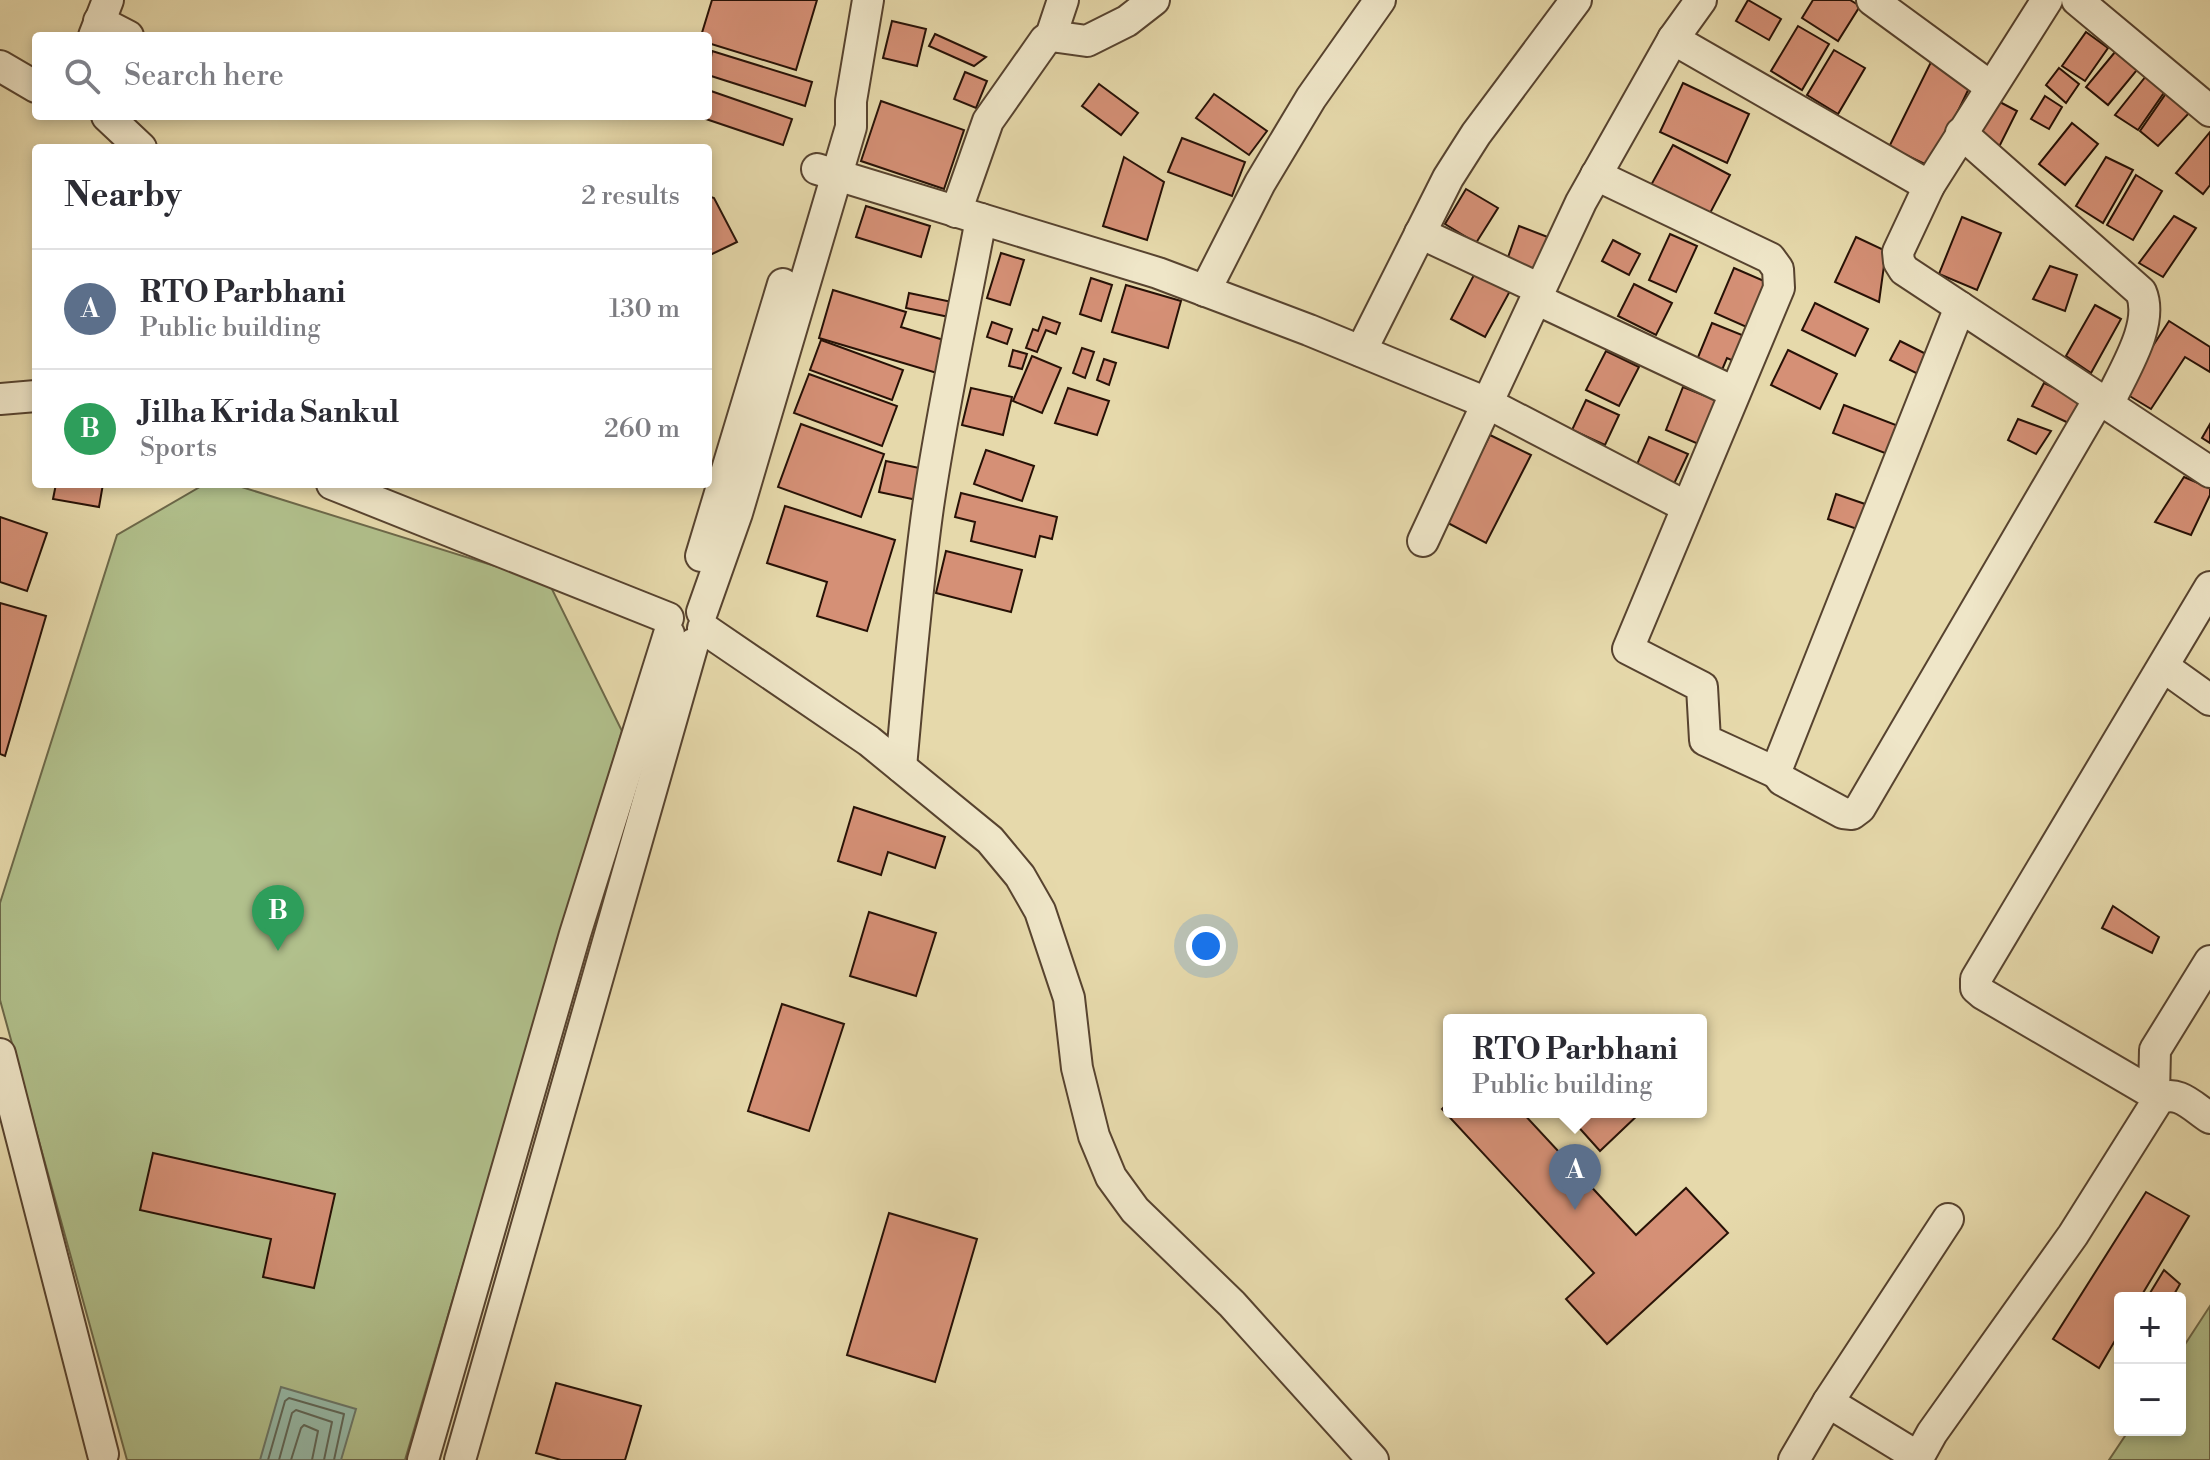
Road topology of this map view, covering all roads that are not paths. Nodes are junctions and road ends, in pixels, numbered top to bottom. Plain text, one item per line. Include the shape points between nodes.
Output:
1 (868, 0) edge
2 (1063, 0) edge
3 (1154, 0) edge
4 (1380, 0) edge
5 (1576, 0) edge
6 (1701, 0) edge
7 (1872, 0) edge
8 (2047, 0) edge
9 (2077, 0) edge
10 (100, 19) edge
11 (121, 32) edge
12 (1051, 36) junction
13 (1673, 39) junction
14 (0, 66) edge
15 (32, 85) edge
16 (1991, 87) junction
17 (2210, 111) edge
18 (111, 120) edge
19 (1961, 133) junction
20 (137, 144) edge
21 (827, 172) junction
22 (1596, 175) junction
23 (1929, 186) junction
24 (969, 215) junction
25 (1420, 233) junction
26 (1205, 291) junction
27 (1538, 294) junction
28 (1960, 307) junction
29 (1361, 351) junction
30 (1734, 392) junction
31 (32, 396) edge
32 (0, 399) edge
33 (2103, 402) junction
34 (1487, 403) junction
35 (2210, 472) edge
36 (367, 491) edge
37 (1685, 506) junction
38 (1423, 541) dead end
39 (2210, 587) edge
40 (687, 623) junction
41 (2164, 667) junction
42 (2210, 700) edge
43 (901, 767) junction
44 (1777, 773) junction
45 (2210, 961) edge
46 (0, 1054) edge
47 (2156, 1097) junction
48 (2210, 1118) edge
49 (1948, 1219) dead end
50 (453, 1358) junction
51 (487, 1368) junction
52 (1828, 1402) junction
53 (103, 1454) dead end
54 (1918, 1459) edge
55 (423, 1460) edge
56 (460, 1460) edge
57 (1373, 1460) edge
58 (1794, 1460) edge

1 - 21 street via 851,101 830,130
2 - 12 street
3 - 12 street via 1087,41
4 - 26 street via 1311,98
5 - 25 street via 1476,134
6 - 13 street
7 - 16 street
8 - 16 street
9 - 17 street
10 - 11 street
12 - 24 street via 988,121
13 - 22 street
13 - 23 street
14 - 15 street
16 - 19 street
18 - 20 street
19 - 23 street
19 - 33 street via 2141,292 2145,324
21 - 24 street
21 - 40 street
22 - 27 street
22 - 30 street via 1770,258 1778,269 1779,288
23 - 28 street via 1898,252 1899,262
24 - 26 street
24 - 43 street via 913,627
25 - 27 street
25 - 29 street
26 - 29 street
27 - 30 street
27 - 34 street
28 - 33 street
28 - 44 street
29 - 34 street
30 - 37 street
31 - 32 street
33 - 35 street
33 - 44 street via 1860,808 1843,813
34 - 37 street
34 - 38 street
36 - 40 street
37 - 44 street via 1628,649 1702,687 1705,740
39 - 41 street
40 - 43 street
40 - 50 street via 575,934
40 - 51 street
41 - 42 street
41 - 47 street via 1976,979 1976,988
43 - 57 street via 990,840 1040,911 1069,998 1077,1068 1094,1136 1111,1177 1135,1210 1232,1304
45 - 47 street via 2155,1050
46 - 53 street
47 - 48 street via 2177,1096
47 - 54 street via 2073,1235
49 - 52 street
50 - 51 street
50 - 55 street
51 - 56 street
52 - 54 street
52 - 58 street

